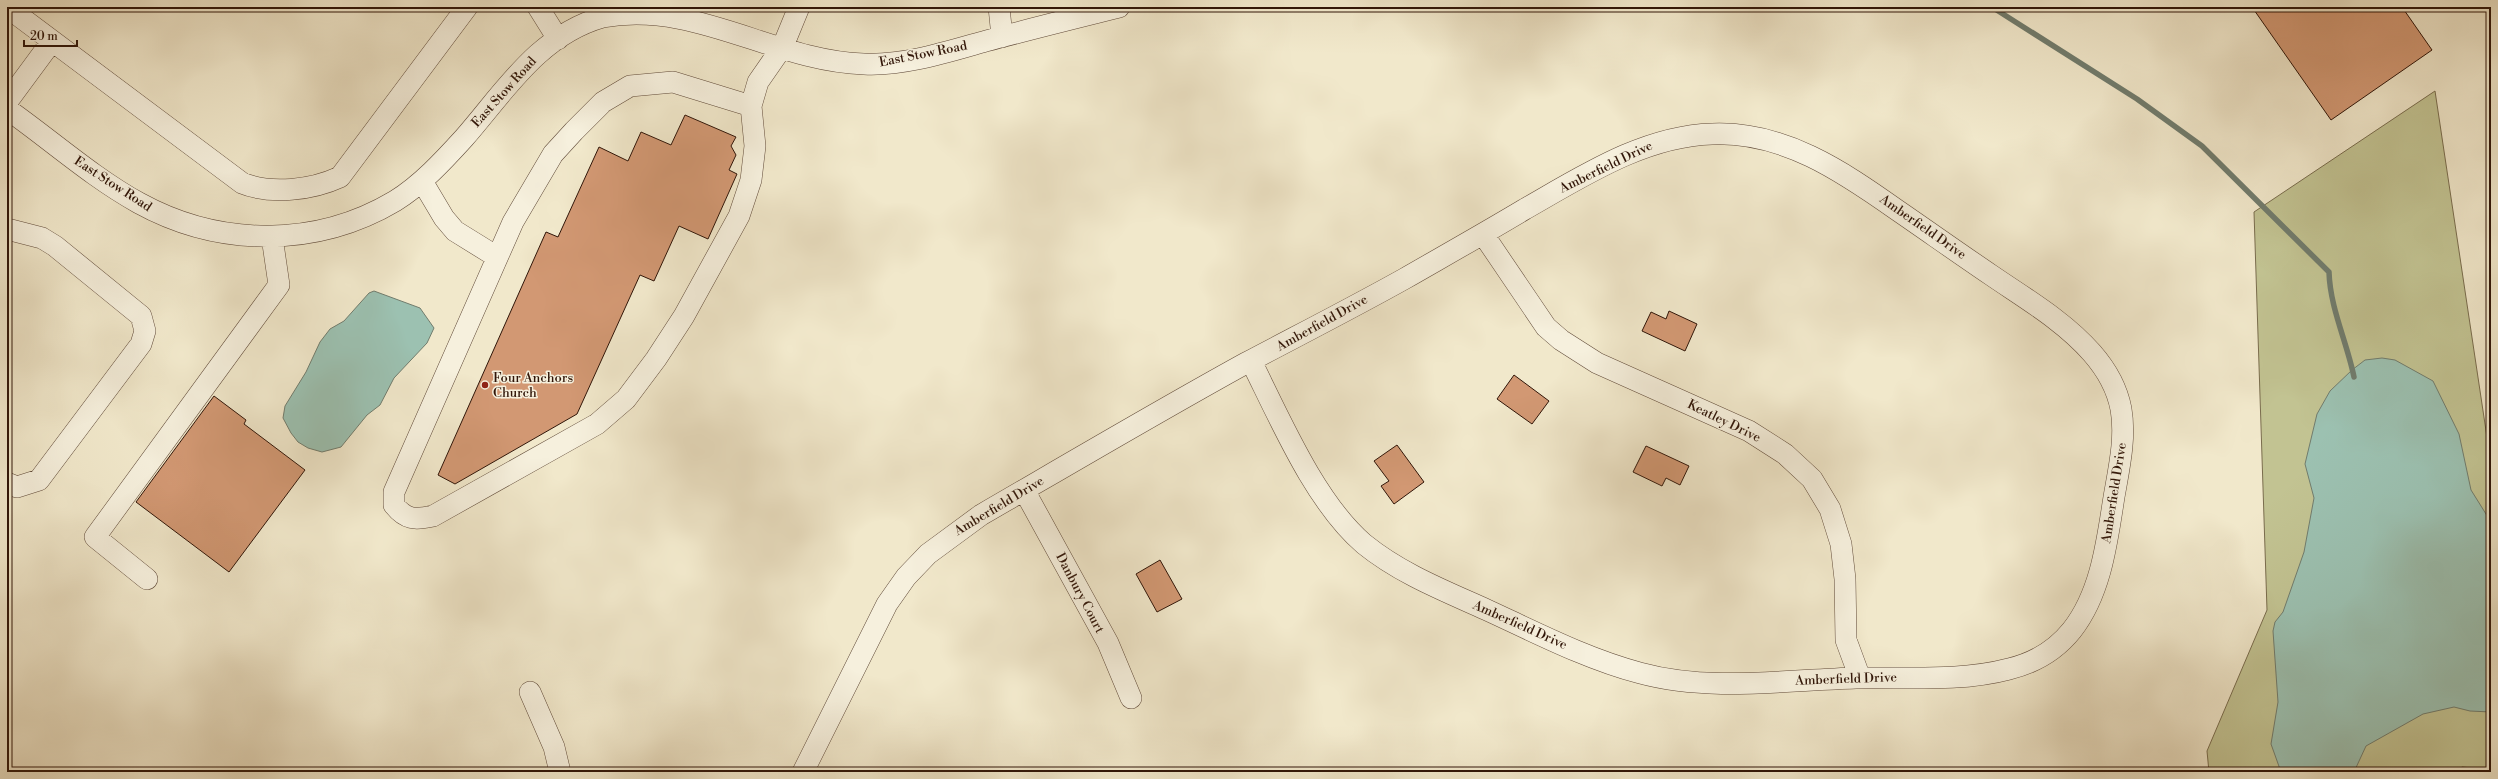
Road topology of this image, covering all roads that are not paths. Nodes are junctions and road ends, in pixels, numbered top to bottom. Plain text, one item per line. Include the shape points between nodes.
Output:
1 (7, 7) edge
2 (467, 7) edge
3 (538, 7) edge
4 (799, 7) edge
5 (999, 7) edge
6 (1119, 7) edge
7 (631, 10) edge
8 (1002, 37) junction
9 (558, 39) junction
10 (52, 41) junction
11 (783, 46) junction
12 (7, 102) edge
13 (751, 106) junction
14 (7, 109) edge
15 (422, 181) junction
16 (7, 230) edge
17 (1483, 234) junction
18 (272, 237) junction
19 (498, 257) junction
20 (1251, 361) junction
21 (7, 483) edge
22 (1024, 490) junction
23 (147, 579) dead end
24 (1860, 678) junction
25 (530, 692) dead end
26 (1131, 698) dead end
27 (560, 772) edge
28 (803, 772) edge

1 - 10 street
2 - 10 street via 340,177 326,184 270,190 257,189 242,183
3 - 9 street
4 - 11 street
5 - 8 street
6 - 8 street, East Stow Road
7 - 9 street, East Stow Road via 603,17
7 - 11 street, East Stow Road via 689,15 718,22
8 - 11 street, East Stow Road via 927,56 865,64 834,61
9 - 15 street, East Stow Road via 526,63 466,136
10 - 12 street
11 - 13 street via 758,82
13 - 19 street via 673,82 630,86 623,90 603,102 553,154 513,222
13 - 19 street via 755,146 751,180 739,216 684,316 626,399 597,424 433,516 418,519 402,515 394,505 394,492
14 - 18 street, East Stow Road via 138,203 203,230 237,236
15 - 18 street, East Stow Road via 397,200 338,227
15 - 19 street via 444,218 455,231
16 - 21 street via 42,238 55,246 141,316 145,331 141,344 38,480 17,487
17 - 20 street, Amberfield Drive
17 - 24 street, Keatley Drive via 1546,327 1562,340 1598,363 1748,431 1785,454 1812,479 1830,510 1841,544 1845,579 1846,640
17 - 24 street, Amberfield Drive via 1613,161 1664,140 1718,133 1772,140 1798,150 1848,176 2058,321 2097,358 2111,379 2120,404 2123,429 2121,457 2102,563 2084,612 2069,634 2050,652 2026,664 2001,672
18 - 23 street via 279,285 95,537
20 - 22 street, Amberfield Drive
20 - 24 street, Amberfield Drive via 1291,441 1335,513 1365,545 1404,571 1559,643 1642,674 1668,679 1742,682
22 - 26 street, Danbury Court via 1108,642
22 - 28 street, Amberfield Drive via 953,533 906,577 887,604
25 - 27 street via 554,747

